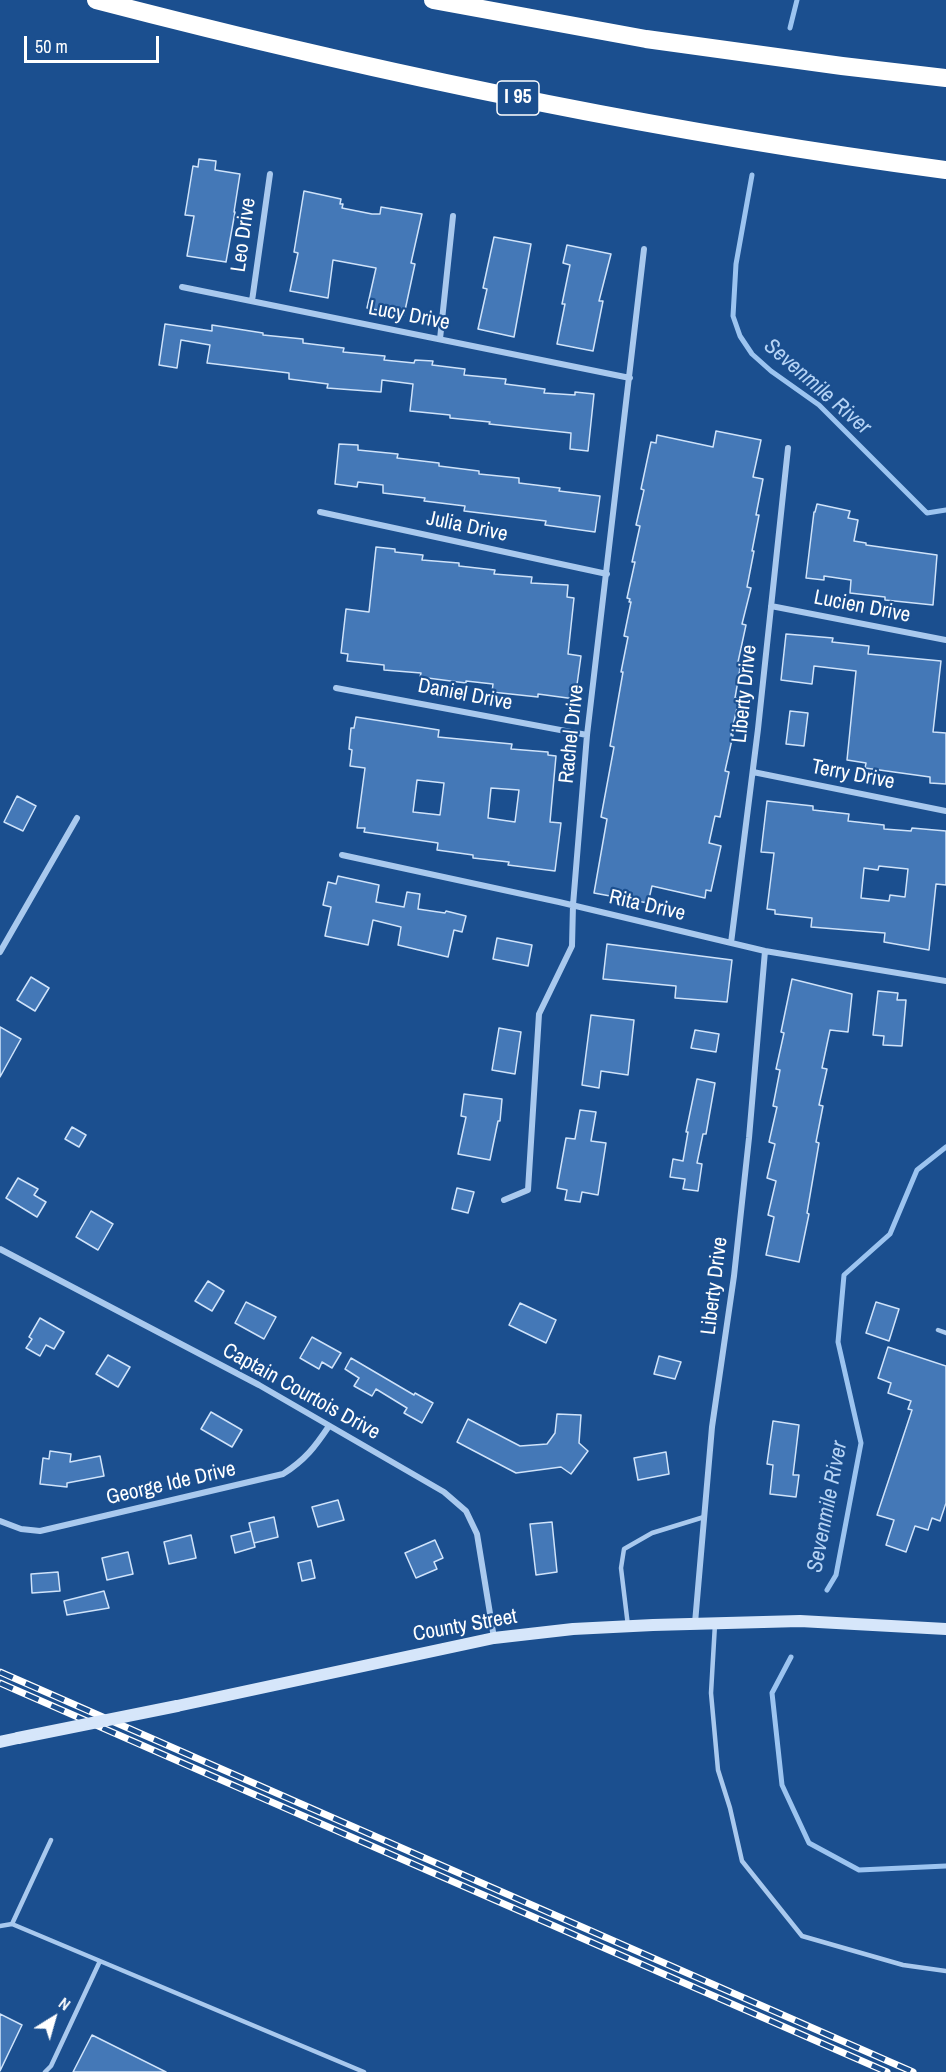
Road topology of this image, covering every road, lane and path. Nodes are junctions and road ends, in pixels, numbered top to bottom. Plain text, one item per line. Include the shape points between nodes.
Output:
1 (96, 0) edge
2 (433, 0) edge
3 (946, 78) edge
4 (946, 170) edge
5 (270, 174) dead end
6 (453, 216) dead end
7 (644, 249) dead end
8 (182, 287) dead end
9 (252, 301) junction
10 (440, 339) junction
11 (630, 378) junction
12 (788, 448) dead end
13 (320, 512) dead end
14 (607, 574) junction
15 (771, 606) junction
16 (946, 640) edge
17 (336, 688) dead end
18 (587, 735) junction
19 (753, 772) junction
20 (946, 811) edge
21 (77, 818) dead end
22 (342, 855) dead end
23 (573, 905) junction
24 (731, 943) junction
25 (765, 951) junction
26 (0, 952) edge
27 (946, 981) edge
28 (504, 1200) dead end
29 (0, 1249) edge
30 (938, 1330) dead end
31 (946, 1333) edge
32 (329, 1426) junction
33 (704, 1517) junction
34 (0, 1521) edge
35 (715, 1623) junction
36 (695, 1624) junction
37 (628, 1626) junction
38 (946, 1629) edge
39 (494, 1638) junction
40 (0, 1742) edge
41 (51, 1840) dead end
42 (12, 1924) junction
43 (0, 1926) edge
44 (100, 1961) junction
45 (946, 1971) edge
46 (45, 2072) edge
47 (364, 2072) edge

1 - 4 highway, I 95 via 304,52 508,96 723,136
2 - 3 highway via 646,39
5 - 9 street, Leo Drive
6 - 10 street
7 - 11 street, Rachel Drive
8 - 9 street, Lucy Drive
9 - 10 street, Lucy Drive
10 - 11 street, Lucy Drive
11 - 14 street, Rachel Drive
12 - 15 street, Liberty Drive
13 - 14 street, Julia Drive
14 - 18 street, Rachel Drive
15 - 16 street, Lucien Drive
15 - 19 street, Liberty Drive
17 - 18 street, Daniel Drive
18 - 23 street, Rachel Drive
19 - 20 street, Terry Drive
19 - 24 street, Liberty Drive
21 - 26 street
22 - 23 street, Rita Drive
23 - 24 street, Rita Drive
23 - 28 street, Rachel Drive via 572,946 539,1014 528,1190
24 - 25 street, Rita Drive
25 - 27 street, Rita Drive
25 - 33 street, Liberty Drive via 748,1150
29 - 32 street, Captain Courtois Drive
30 - 31 lane
32 - 34 street, George Ide Drive via 301,1463 283,1474 40,1532
32 - 39 street, Captain Courtois Drive via 444,1492 466,1511 477,1534
33 - 36 street, Liberty Drive
33 - 37 lane via 652,1533 624,1549 621,1568
35 - 36 main road, County Street
35 - 38 main road, County Street via 800,1621
35 - 45 lane via 711,1693 718,1770 742,1861 802,1936 903,1965
36 - 37 main road, County Street
37 - 39 main road, County Street
39 - 40 main road, County Street, bridge
41 - 42 lane
42 - 43 lane
42 - 44 lane
44 - 46 lane
44 - 47 lane

